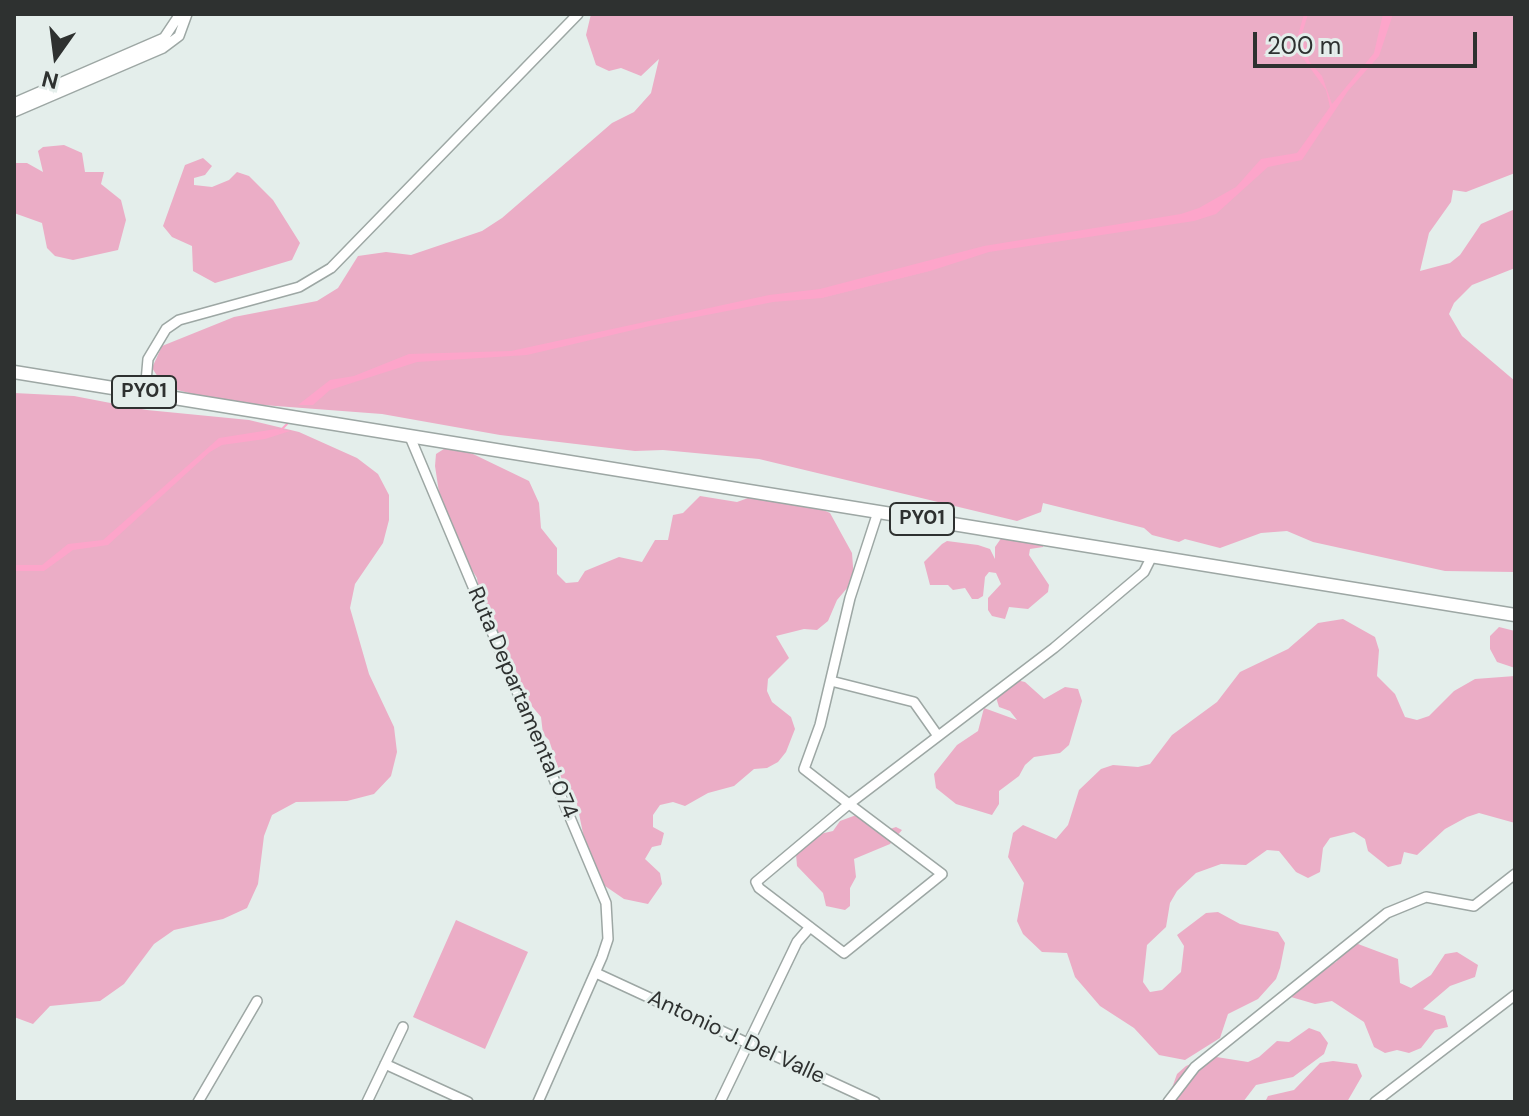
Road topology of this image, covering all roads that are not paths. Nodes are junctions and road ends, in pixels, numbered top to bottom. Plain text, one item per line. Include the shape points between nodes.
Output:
1 (180, 14) edge
2 (187, 14) edge
3 (578, 14) edge
4 (14, 103) edge
5 (14, 112) edge
6 (14, 372) edge
7 (145, 393) junction
8 (410, 437) junction
9 (878, 512) junction
10 (1152, 556) junction
11 (1515, 615) edge
12 (831, 681) junction
13 (938, 736) junction
14 (849, 804) junction
15 (1515, 874) edge
16 (810, 927) junction
17 (596, 973) junction
18 (1515, 995) edge
19 (257, 1001) dead end
20 (403, 1027) dead end
21 (747, 1043) junction
22 (385, 1064) junction
23 (198, 1102) edge
24 (367, 1102) edge
25 (468, 1102) edge
26 (538, 1102) edge
27 (720, 1102) edge
28 (875, 1102) edge
29 (1168, 1102) edge
30 (1375, 1102) edge

1 - 4 street via 164,38
2 - 5 street via 179,36 163,48
3 - 7 street via 331,268 299,287 179,320 166,329 148,359
6 - 7 highway, PY01
7 - 8 highway, PY01
8 - 9 highway, PY01
8 - 17 street, Ruta Departamental 074 via 606,903 608,939
9 - 10 highway, PY01
9 - 12 street
10 - 11 highway, PY01
10 - 13 street via 1132,583
12 - 13 street via 914,702
12 - 14 street via 804,769
13 - 14 street
14 - 16 street via 756,882
14 - 16 street via 942,874 844,953
15 - 29 street via 1474,906 1426,897 1387,913 1195,1067
16 - 21 street via 797,942
17 - 21 street, Antonio J. Del Valle
17 - 26 street, Ruta Departamental 074
18 - 30 street
19 - 23 street
20 - 22 street
21 - 27 street
21 - 28 street, Antonio J. Del Valle
22 - 24 street
22 - 25 street

